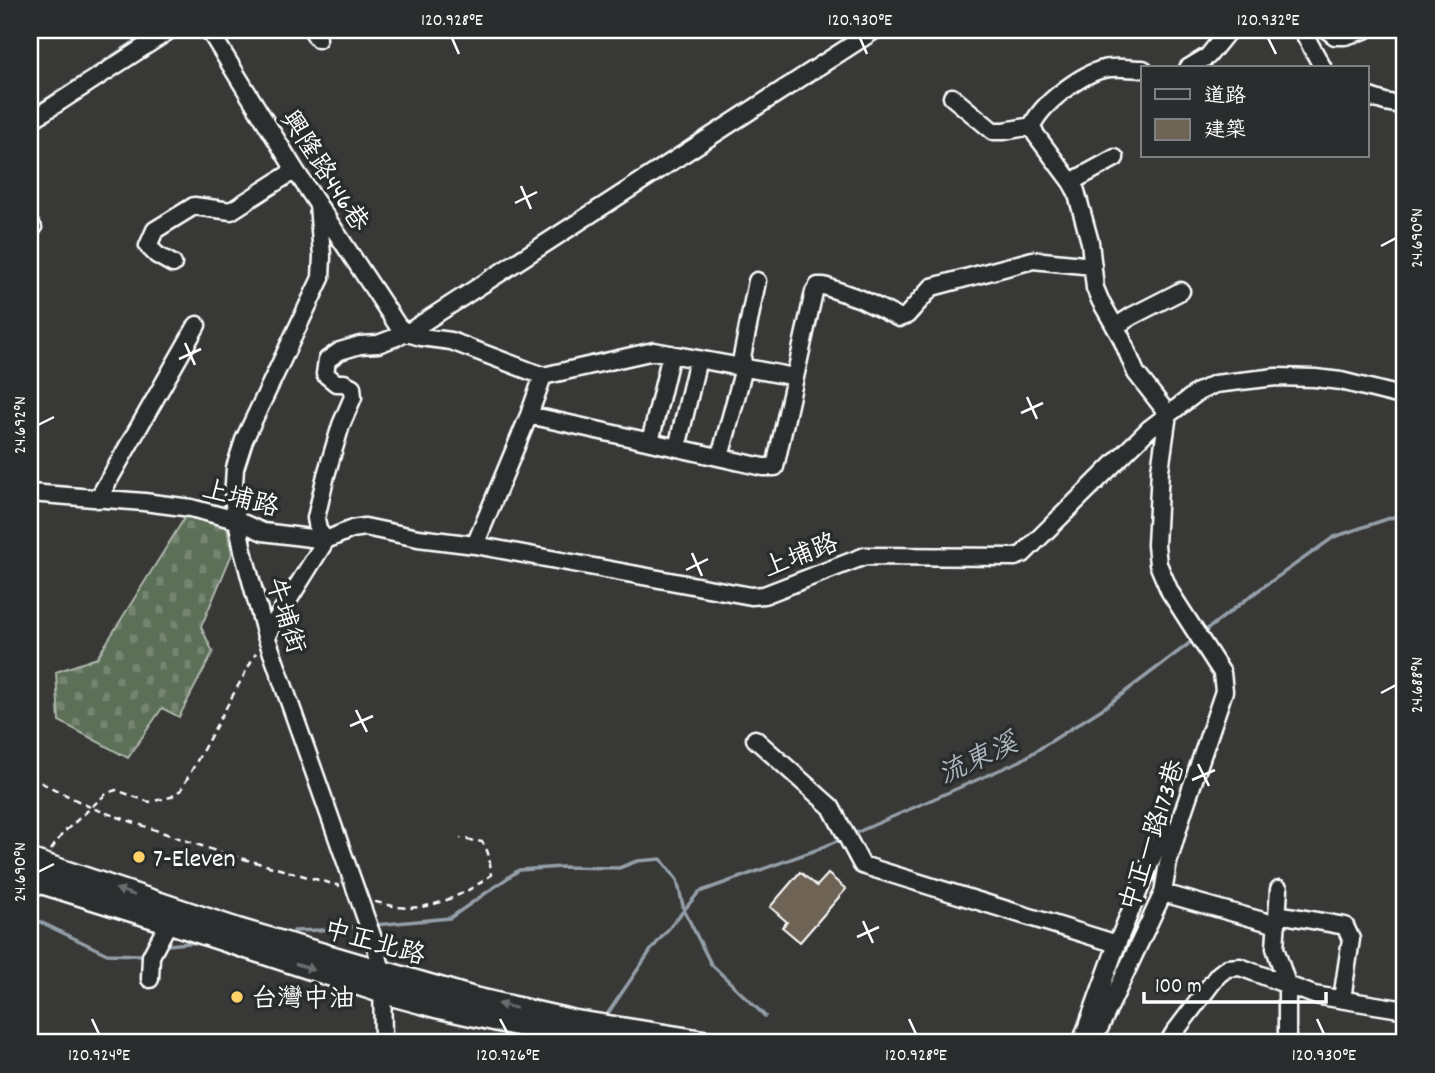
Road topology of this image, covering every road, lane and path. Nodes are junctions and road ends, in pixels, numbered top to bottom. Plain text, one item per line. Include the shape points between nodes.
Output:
1 (170, 30) edge
2 (209, 30) edge
3 (875, 30) edge
4 (1229, 30) edge
5 (1302, 30) edge
6 (1327, 30) edge
7 (1366, 30) edge
8 (1194, 66) edge
9 (1322, 66) edge
10 (1141, 69) edge
11 (1368, 96) edge
12 (952, 97) dead end
13 (1405, 106) edge
14 (30, 121) edge
15 (1032, 126) junction
16 (1115, 158) dead end
17 (295, 170) junction
18 (1071, 182) junction
19 (318, 204) junction
20 (173, 264) dead end
21 (1093, 266) junction
22 (757, 281) dead end
23 (1181, 291) dead end
24 (197, 325) dead end
25 (1115, 327) junction
26 (407, 332) junction
27 (671, 354) junction
28 (698, 359) junction
29 (744, 368) junction
30 (543, 376) junction
31 (795, 377) junction
32 (1405, 397) edge
33 (1168, 414) junction
34 (529, 415) junction
35 (650, 442) junction
36 (677, 448) junction
37 (720, 457) junction
38 (30, 493) edge
39 (98, 499) junction
40 (236, 520) junction
41 (326, 540) junction
42 (475, 545) junction
43 (266, 636) junction
44 (755, 739) dead end
45 (30, 777) edge
46 (92, 808) junction
47 (1164, 829) dead end
48 (460, 838) dead end
49 (32, 869) edge
50 (1279, 889) dead end
51 (356, 893) junction
52 (1163, 893) junction
53 (1278, 919) junction
54 (169, 922) junction
55 (1117, 944) junction
56 (150, 979) dead end
57 (382, 982) junction
58 (1287, 984) junction
59 (1342, 999) junction
60 (1405, 1012) edge
61 (568, 1028) junction
62 (383, 1043) edge
63 (599, 1043) edge
64 (713, 1043) edge
65 (1080, 1043) edge
66 (1089, 1043) edge
67 (1168, 1043) edge
68 (1287, 1043) edge

1 - 14 street
2 - 17 street, 興隆路446巷
3 - 26 street
4 - 8 street via 1208,57
5 - 9 street
6 - 7 street via 1335,36
10 - 15 street via 1104,69 1085,77 1053,98
11 - 13 street
12 - 15 street via 993,131
15 - 18 street
16 - 18 street
17 - 19 street, 興隆路446巷
17 - 20 street via 231,211 194,205 155,230 148,246
18 - 21 street
19 - 26 street, 興隆路446巷 via 398,326
19 - 40 street, 牛埔街 via 321,278 239,453 233,488
21 - 25 street via 1095,288
21 - 31 street via 1033,260 932,287 900,318 861,299 818,286
22 - 29 street via 742,357
23 - 25 street
24 - 39 street
25 - 33 street via 1136,373
26 - 30 street via 451,341
26 - 41 street via 378,344 340,351 327,360 325,374 352,387 353,397 337,437 316,518
27 - 28 street
27 - 30 street via 654,351
27 - 35 street
28 - 29 street
28 - 36 street
29 - 31 street
29 - 37 street
30 - 34 street
31 - 37 street via 775,467
32 - 33 street, 上埔路 via 1341,381 1276,377 1215,384
33 - 42 street, 上埔路 via 1015,557 865,556 764,596 751,596
33 - 52 street, 中正一路173巷 via 1160,470 1158,564 1170,592 1222,673 1224,691 1182,812
34 - 35 street
34 - 42 street
35 - 36 street
36 - 37 street
38 - 39 street, 上埔路
39 - 40 street, 上埔路 via 191,508
40 - 41 street, 上埔路 via 263,531
40 - 43 street, 牛埔街
41 - 42 street, 上埔路 via 365,527
41 - 43 street
43 - 46 path via 181,790 149,802 116,790
43 - 51 street, 牛埔街
44 - 55 street via 831,807 863,865
45 - 46 path
46 - 49 path
46 - 51 path
47 - 55 street
48 - 51 path via 486,847 491,875 476,887 433,905 406,908
49 - 54 main road, 中正北路
57 -> 49 main road, 中正北路 via 236,929
50 - 53 street
51 - 57 street, 牛埔街
52 - 53 street
52 - 66 street, 中正一路173巷
53 - 58 street via 1275,948
53 - 59 street via 1345,926 1351,939
54 - 56 street via 151,956
54 -> 57 main road, 中正北路
55 - 65 street
57 - 61 main road, 中正北路 via 438,1007
57 - 62 street, 牛埔街
58 - 59 street via 1314,995
58 - 67 street via 1240,967 1227,968
58 - 68 street
59 - 60 street
61 - 63 main road, 中正北路
61 - 64 main road, 中正北路

